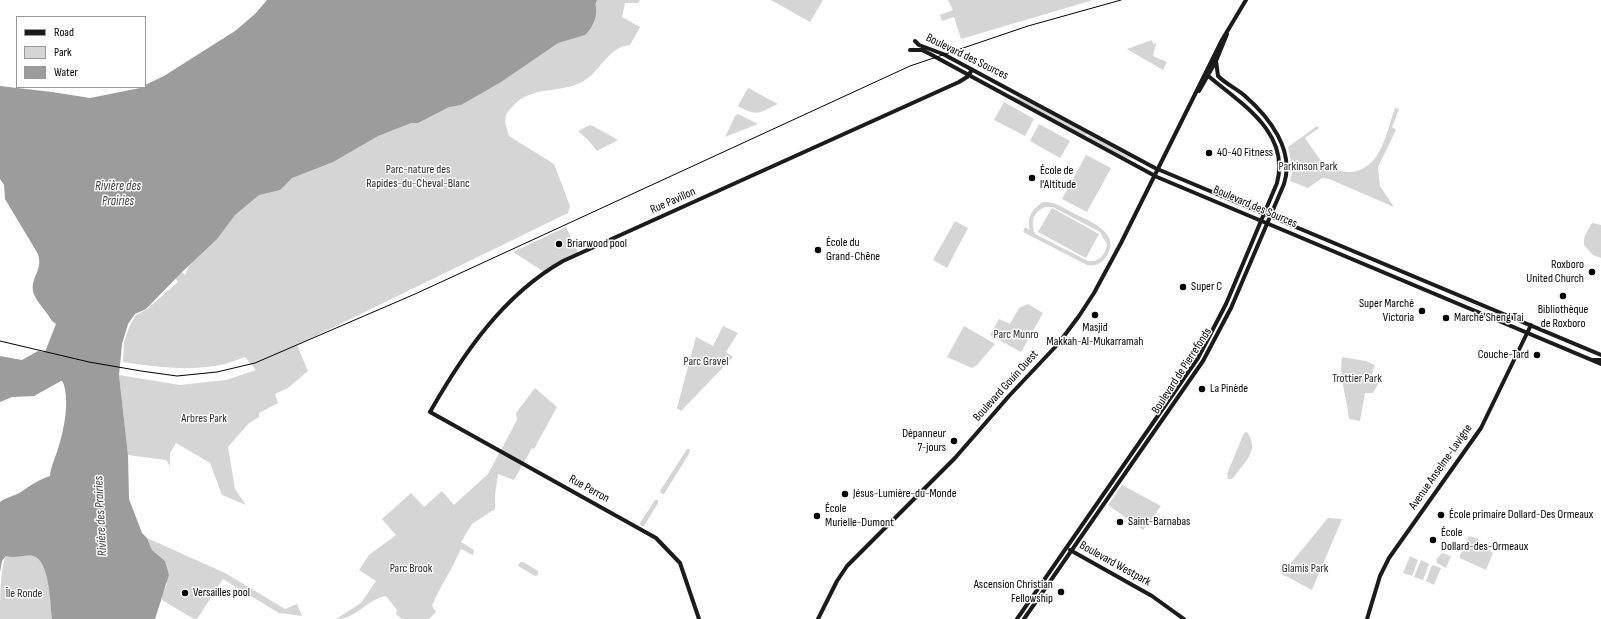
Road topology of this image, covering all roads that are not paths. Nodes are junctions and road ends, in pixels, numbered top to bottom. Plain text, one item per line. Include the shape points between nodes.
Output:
1 (1246, 0) edge
2 (1230, 28) junction
3 (915, 41) dead end
4 (910, 50) dead end
5 (1216, 61) junction
6 (972, 70) junction
7 (968, 75) junction
8 (1207, 75) junction
9 (1158, 169) junction
10 (1154, 175) junction
11 (1265, 213) junction
12 (1270, 216) junction
13 (1262, 220) junction
14 (1267, 223) junction
15 (1531, 325) junction
16 (1528, 332) junction
17 (1601, 355) edge
18 (1592, 360) junction
19 (1601, 360) edge
20 (1601, 364) edge
21 (430, 412) joint
22 (1066, 548) junction
23 (1072, 551) junction
24 (699, 619) edge
25 (818, 619) edge
26 (1017, 619) edge
27 (1024, 619) edge
28 (1184, 619) edge
29 (1367, 619) edge

1 - 2 street, Boulevard Gouin Ouest
2 - 5 street, Boulevard Gouin Ouest
2 - 8 street, Boulevard Gouin Ouest
3 - 6 street, Boulevard des Sources
4 - 7 street, Boulevard des Sources via 924,51
5 - 8 street, Boulevard Gouin Ouest
5 - 12 street, Boulevard de Pierrefonds via 1218,76 1255,106 1273,129 1284,151 1287,162 1286,174
6 - 7 street, Rue Pavillon
6 - 9 street, Boulevard des Sources
7 - 10 street, Boulevard des Sources
7 - 21 street, Rue Pavillon via 953,85 563,261 544,272 487,326 449,379
8 - 9 street, Boulevard Gouin Ouest
8 - 11 street, Boulevard de Pierrefonds via 1249,109 1277,149 1278,180
9 - 10 street, Boulevard Gouin Ouest
9 - 11 street, Boulevard des Sources
10 - 13 street, Boulevard des Sources
10 - 25 street, Boulevard Gouin Ouest via 1096,289 1065,335 955,458 847,566
11 - 12 street, Boulevard des Sources
11 - 13 street, Boulevard de Pierrefonds
12 - 14 street, Boulevard de Pierrefonds
12 - 15 street, Boulevard des Sources
13 - 14 street, Boulevard des Sources
13 - 22 street, Boulevard de Pierrefonds via 1224,310 1198,358
14 - 16 street, Boulevard des Sources
14 - 23 street, Boulevard de Pierrefonds via 1231,308 1203,361
15 - 16 street, Avenue Anselme-Lavigne
15 - 17 street, Boulevard des Sources
16 - 18 street, Boulevard des Sources
16 - 29 street, Avenue Anselme-Lavigne via 1481,428 1389,558 1380,576
18 - 19 street
18 - 20 street, Boulevard des Sources
21 - 24 street, Rue Perron via 656,538 680,563
22 - 23 street, Boulevard Westpark
22 - 26 street, Boulevard de Pierrefonds
23 - 27 street, Boulevard de Pierrefonds
23 - 28 street, Boulevard Westpark via 1154,597

